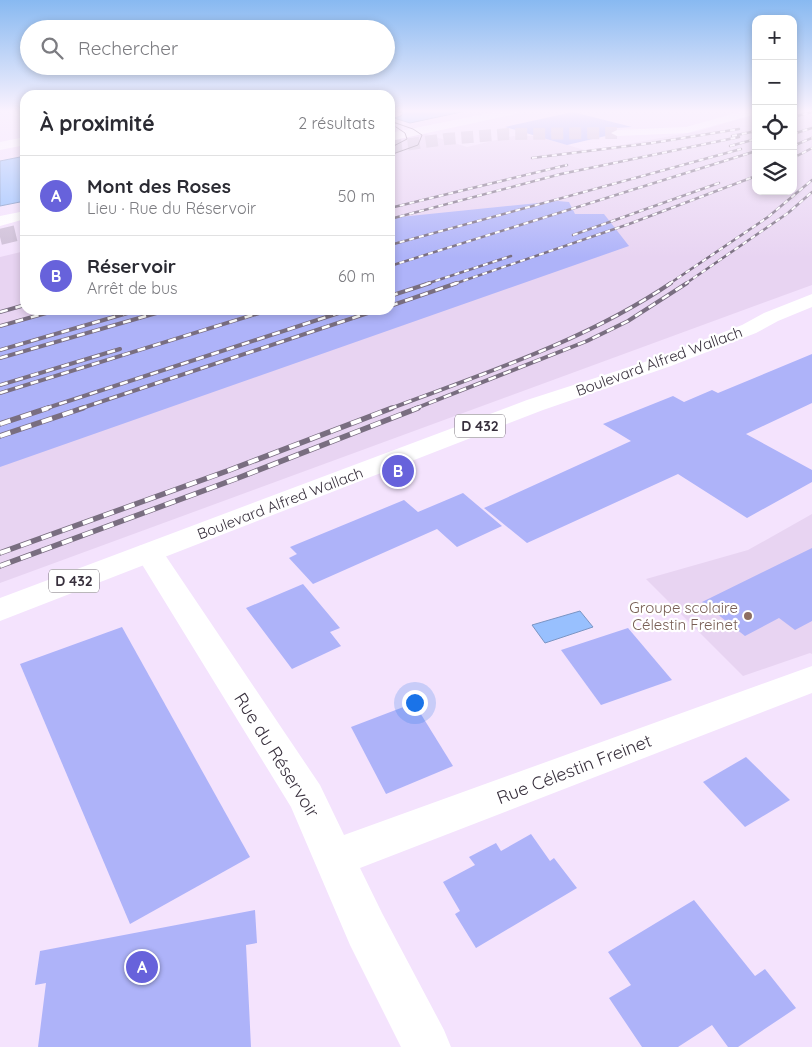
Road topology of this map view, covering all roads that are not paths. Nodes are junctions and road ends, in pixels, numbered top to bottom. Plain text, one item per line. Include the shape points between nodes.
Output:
1 (20, 217) edge
2 (0, 221) edge
3 (811, 301) edge
4 (149, 553) junction
5 (0, 610) edge
6 (812, 679) edge
7 (335, 858) junction
8 (428, 1047) edge

1 - 2 street
3 - 4 street, Boulevard Alfred Wallach / D 432 via 664,362 535,405
4 - 5 street, Boulevard Alfred Wallach / D 432
4 - 7 street, Rue du Réservoir via 306,796
6 - 7 street, Rue Célestin Freinet
7 - 8 street, Rue du Réservoir via 366,929

